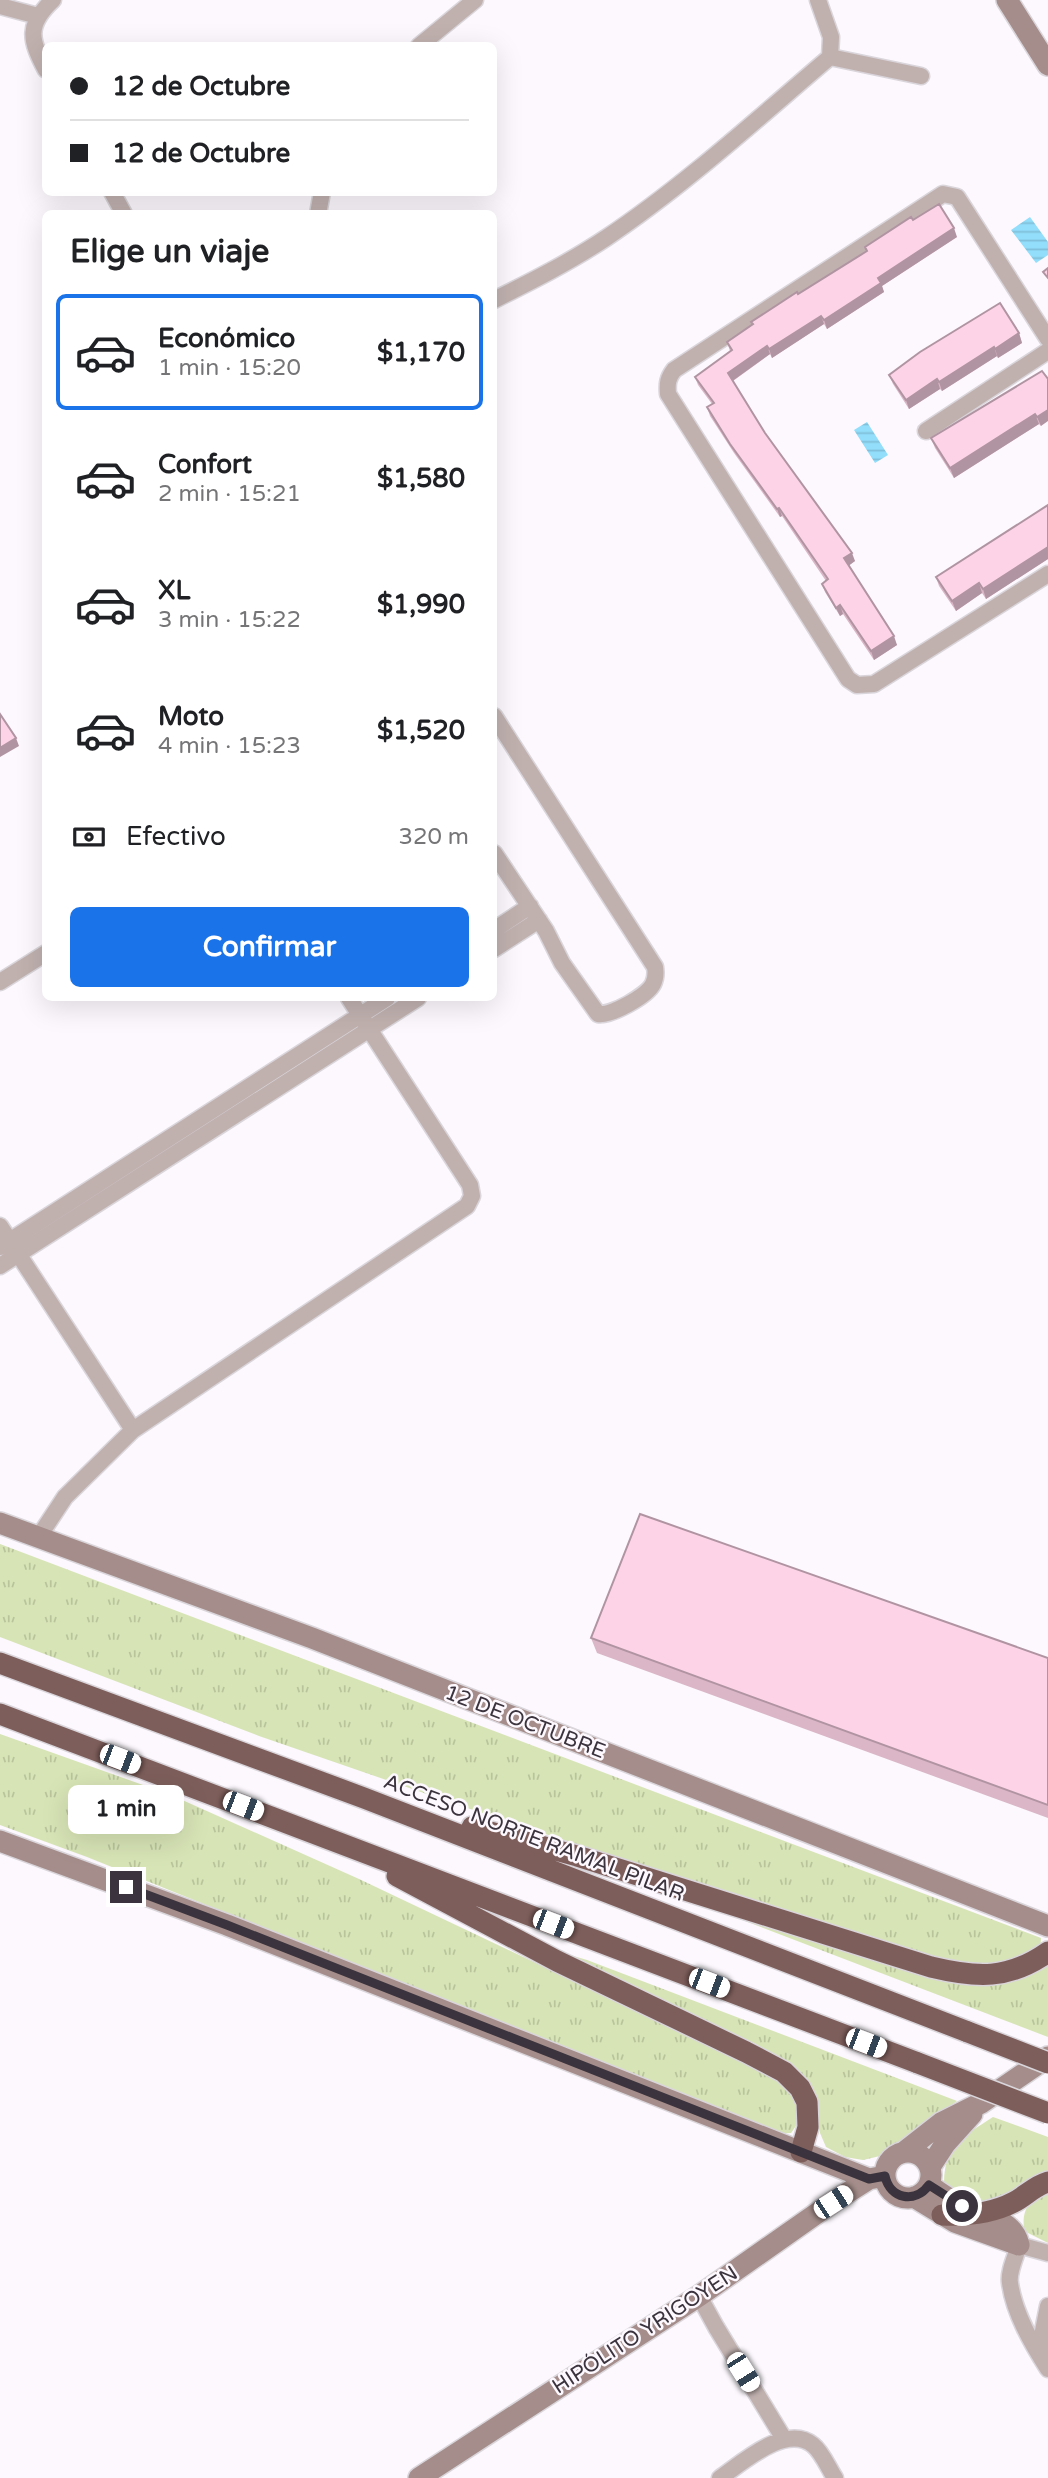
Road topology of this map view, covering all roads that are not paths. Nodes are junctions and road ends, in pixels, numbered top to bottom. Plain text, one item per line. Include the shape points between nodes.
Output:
1 (53, 0) edge
2 (475, 0) edge
3 (818, 0) edge
4 (1007, 0) edge
5 (0, 6) edge
6 (38, 16) junction
7 (423, 42) edge
8 (830, 57) junction
9 (42, 62) edge
10 (1048, 65) edge
11 (921, 76) dead end
12 (497, 298) edge
13 (1048, 339) edge
14 (1048, 351) edge
15 (926, 431) dead end
16 (1048, 574) edge
17 (497, 721) edge
18 (497, 857) edge
19 (535, 913) junction
20 (497, 929) edge
21 (497, 946) edge
22 (42, 956) edge
23 (0, 982) edge
24 (351, 1001) edge
25 (384, 1001) edge
26 (411, 1001) edge
27 (365, 1022) junction
28 (0, 1226) edge
29 (10, 1248) edge
30 (0, 1266) edge
31 (133, 1430) junction
32 (0, 1523) edge
33 (38, 1538) junction
34 (0, 1663) edge
35 (0, 1714) edge
36 (364, 1798) junction
37 (318, 1834) junction
38 (0, 1841) edge
39 (1048, 1926) edge
40 (1048, 1952) edge
41 (1048, 2057) edge
42 (1048, 2063) edge
43 (981, 2102) junction
44 (1048, 2113) edge
45 (801, 2152) junction
46 (904, 2152) junction
47 (877, 2178) junction
48 (1048, 2182) edge
49 (924, 2183) junction
50 (980, 2213) junction
51 (942, 2215) junction
52 (1019, 2245) junction
53 (1048, 2253) edge
54 (699, 2296) junction
55 (1048, 2306) edge
56 (1046, 2366) edge
57 (783, 2439) junction
58 (419, 2478) edge
59 (720, 2478) edge
60 (835, 2478) edge

1 - 6 street
2 - 7 street
3 - 8 street via 831,37
4 - 10 street
5 - 6 street
6 - 9 street via 32,33
8 - 11 street
8 - 12 street via 709,160 608,237
13 - 16 street via 957,197 943,194 674,370 667,385 668,394 848,679 857,685 874,684
14 - 15 street
17 - 19 street via 655,967 654,983 613,1012 598,1013 562,963
18 - 19 street
19 - 20 street
19 - 21 street
22 - 23 street
24 - 27 street
25 - 27 street
26 - 27 street
27 - 29 street
27 - 31 street via 470,1185 472,1196 467,1206
28 - 29 street
29 - 30 street
29 - 31 street
31 - 33 street via 65,1497
32 - 33 street, 12 DE OCTUBRE
33 - 39 street, 12 DE OCTUBRE via 312,1638
34 - 36 highway, ACCESO NORTE RAMAL PILAR
35 - 37 highway
36 - 40 highway via 577,1856 959,1974 1012,1971
36 - 42 highway, ACCESO NORTE RAMAL PILAR, bridge
37 - 44 highway, bridge
37 - 45 highway via 557,1961 783,2073 800,2088 807,2102 808,2127
38 - 45 street via 227,1925
41 - 43 street
43 - 46 street via 941,2123
43 - 49 street via 945,2144
45 - 47 street
46 - 47 street
46 - 49 street via 923,2157
47 - 49 street via 907,2198
47 - 54 street, HIPÓLITO YRIGOYEN
48 - 50 highway via 1014,2202
49 - 50 street
49 - 51 street
50 - 51 highway
50 - 52 street via 1007,2225
51 - 52 street
52 - 53 street
52 - 56 street via 1009,2280 1030,2339
54 - 57 street
54 - 58 street, HIPÓLITO YRIGOYEN
55 - 56 street via 1042,2336
57 - 59 street
57 - 60 street via 814,2446

